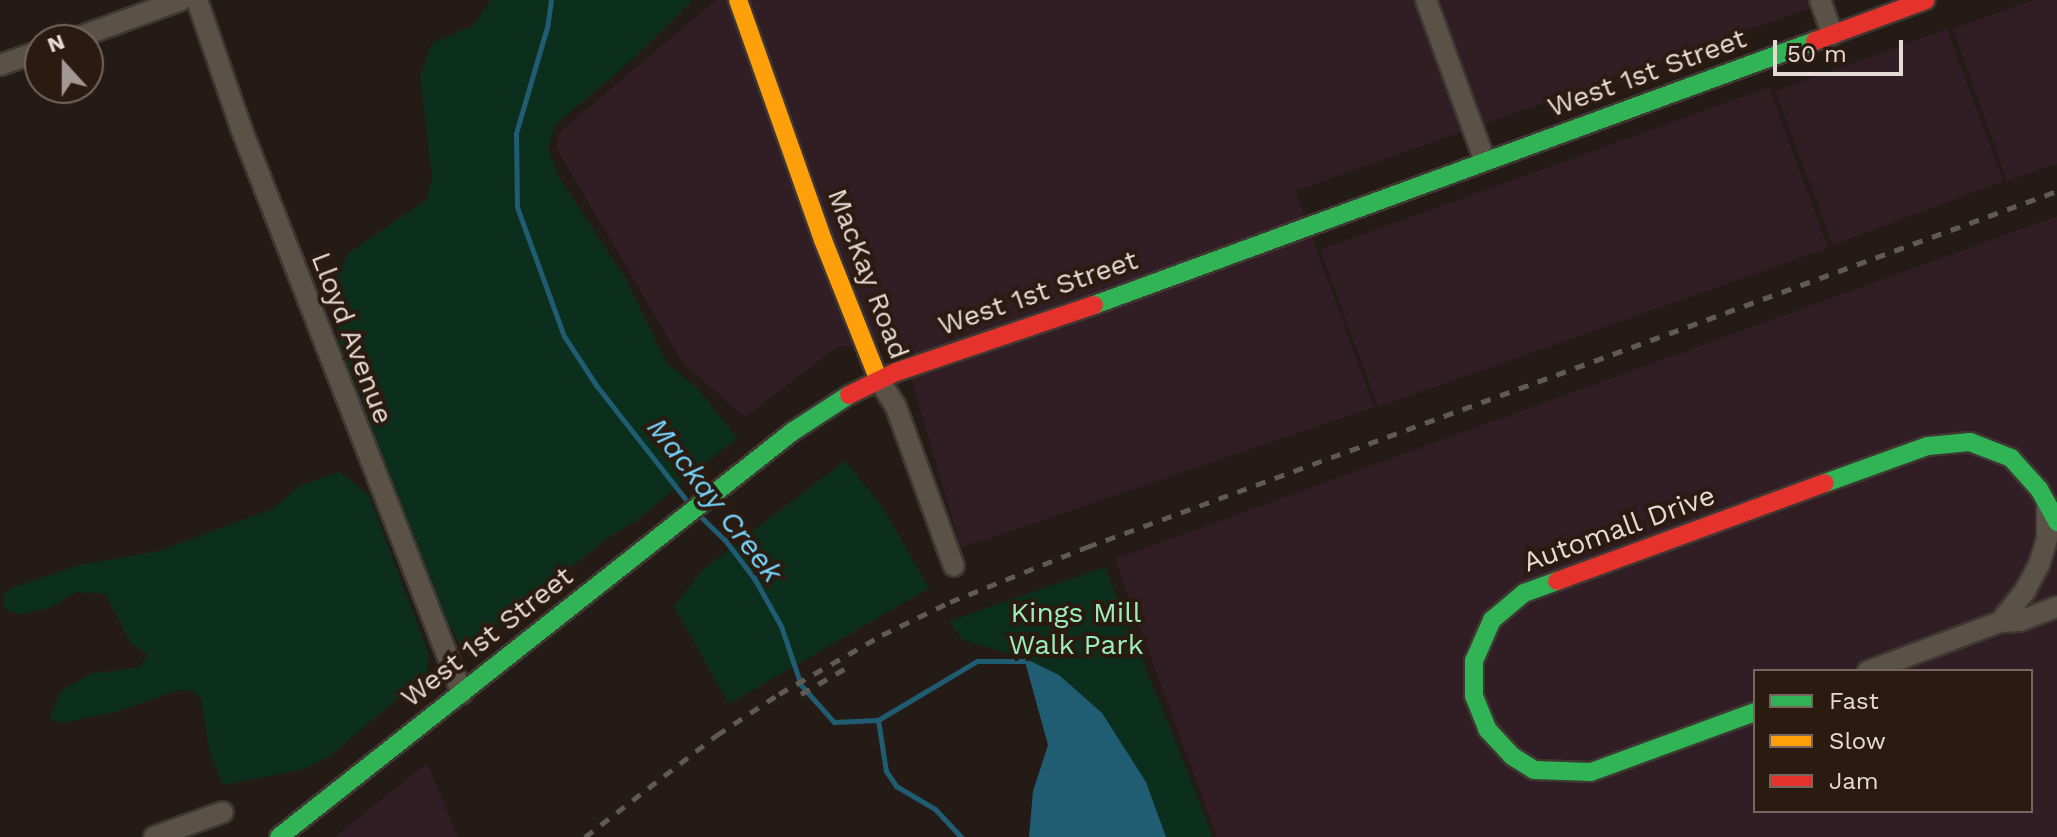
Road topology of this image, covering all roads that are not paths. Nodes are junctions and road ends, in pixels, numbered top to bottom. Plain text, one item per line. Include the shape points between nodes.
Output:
1 (181, 0) edge
2 (197, 0) edge
3 (738, 0) edge
4 (1426, 0) edge
5 (1820, 0) edge
6 (1926, 0) edge
7 (104, 28) edge
8 (1833, 35) junction
9 (24, 57) edge
10 (0, 65) edge
11 (1485, 161) junction
12 (878, 378) junction
13 (2052, 514) edge
14 (954, 566) dead end
15 (2057, 607) edge
16 (2000, 622) junction
17 (1873, 669) edge
18 (462, 693) junction
19 (1753, 713) edge
20 (223, 812) dead end
21 (154, 837) edge
22 (279, 837) edge

1 - 7 street
2 - 18 street, Lloyd Avenue via 241,128
3 - 12 street, MacKay Road
4 - 11 street
5 - 8 street
6 - 8 street, West 1st Street
8 - 11 street, West 1st Street
9 - 10 street
11 - 12 street, West 1st Street via 1036,326
12 - 14 street, MacKay Road via 896,407
12 - 18 street, West 1st Street via 801,426
13 - 16 street, Automall Drive via 2039,565
13 - 19 street, Automall Drive via 2027,472 2002,453 1970,442 1928,446 1524,593 1492,620 1474,661 1474,696 1487,729 1534,770 1591,772
15 - 16 street via 2020,621
16 - 17 street
18 - 22 street, West 1st Street
20 - 21 street

